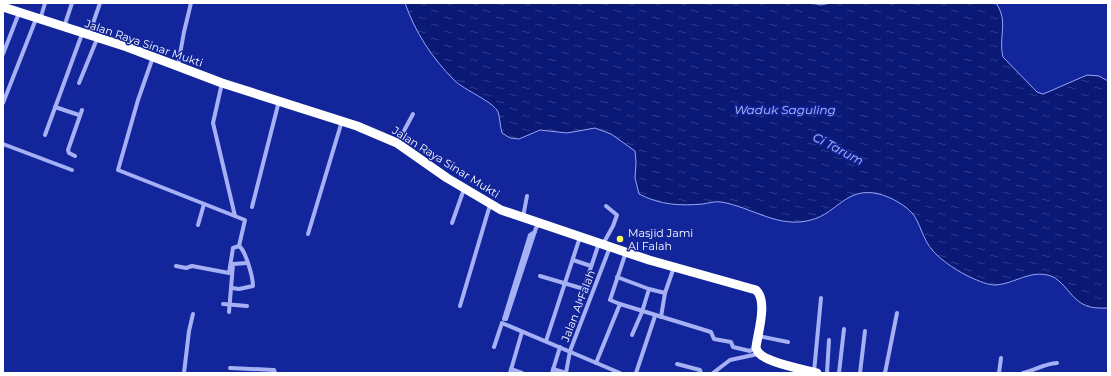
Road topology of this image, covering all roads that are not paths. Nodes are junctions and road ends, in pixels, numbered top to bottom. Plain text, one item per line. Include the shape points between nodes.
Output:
1 (45, 3) edge
2 (72, 3) edge
3 (100, 3) edge
4 (191, 3) edge
5 (3, 7) edge
6 (19, 13) junction
7 (38, 19) junction
8 (64, 28) junction
9 (89, 36) junction
10 (3, 54) edge
11 (153, 57) junction
12 (178, 66) junction
13 (79, 83) dead end
14 (222, 83) junction
15 (279, 101) junction
16 (3, 103) edge
17 (56, 107) junction
18 (82, 110) dead end
19 (413, 114) dead end
20 (79, 115) junction
21 (342, 120) junction
22 (45, 135) dead end
23 (397, 143) junction
24 (3, 144) edge
25 (75, 156) dead end
26 (72, 170) dead end
27 (464, 189) junction
28 (528, 196) dead end
29 (204, 204) junction
30 (490, 205) junction
31 (606, 206) dead end
32 (252, 207) dead end
33 (235, 216) junction
34 (523, 217) junction
35 (452, 223) dead end
36 (540, 223) junction
37 (198, 225) dead end
38 (308, 234) dead end
39 (580, 236) junction
40 (604, 244) junction
41 (239, 246) junction
42 (626, 252) junction
43 (573, 260) junction
44 (247, 263) junction
45 (176, 266) dead end
46 (592, 266) junction
47 (674, 266) junction
48 (520, 275) junction
49 (540, 276) dead end
50 (617, 276) junction
51 (565, 284) junction
52 (232, 288) junction
53 (584, 289) junction
54 (649, 289) junction
55 (666, 293) junction
56 (821, 298) dead end
57 (579, 303) dead end
58 (222, 304) dead end
59 (620, 304) junction
60 (230, 305) junction
61 (247, 306) dead end
62 (460, 306) dead end
63 (229, 312) dead end
64 (642, 312) junction
65 (897, 313) dead end
66 (193, 314) dead end
67 (655, 316) junction
68 (661, 317) junction
69 (844, 328) dead end
70 (865, 331) dead end
71 (522, 332) junction
72 (632, 335) dead end
73 (757, 336) junction
74 (829, 340) dead end
75 (546, 341) junction
76 (788, 342) dead end
77 (494, 347) dead end
78 (560, 347) junction
79 (570, 351) junction
80 (757, 351) junction
81 (1001, 358) dead end
82 (596, 363) junction
83 (1057, 363) dead end
84 (677, 364) dead end
85 (230, 368) dead end
86 (794, 370) edge
87 (511, 371) edge
88 (552, 371) edge
89 (813, 372) edge
90 (184, 373) edge
91 (275, 373) edge
92 (522, 373) edge
93 (566, 373) edge
94 (620, 373) edge
95 (636, 373) edge
96 (701, 373) edge
97 (713, 373) edge
98 (827, 373) edge
99 (839, 373) edge
100 (860, 373) edge
101 (885, 373) edge
102 (1000, 373) edge
103 (1023, 373) edge

1 - 7 street
2 - 8 street
3 - 9 street
4 - 12 street
5 - 6 highway, Jalan Raya Sinar Mukti
6 - 7 highway, Jalan Raya Sinar Mukti
6 - 10 street
7 - 8 highway, Jalan Raya Sinar Mukti
7 - 16 street
8 - 9 highway, Jalan Raya Sinar Mukti
9 - 11 highway, Jalan Raya Sinar Mukti
9 - 13 street
9 - 17 street
11 - 12 highway, Jalan Raya Sinar Mukti
11 - 29 street via 118,170
12 - 14 highway, Jalan Raya Sinar Mukti
14 - 15 highway, Jalan Raya Sinar Mukti
14 - 33 street via 213,123
15 - 21 highway, Jalan Raya Sinar Mukti
15 - 32 street
17 - 20 street
17 - 22 street
18 - 20 street
19 - 23 street
20 - 25 street via 68,150
21 - 23 highway, Jalan Raya Sinar Mukti
21 - 38 street
23 - 27 highway, Jalan Raya Sinar Mukti
24 - 26 street
27 - 30 highway, Jalan Raya Sinar Mukti
27 - 35 street
28 - 34 street
29 - 33 street
29 - 37 street
30 - 34 highway, Jalan Raya Sinar Mukti
30 - 62 street
31 - 40 street via 617,215
33 - 41 street via 245,222
34 - 36 highway, Jalan Raya Sinar Mukti
36 - 39 highway, Jalan Raya Sinar Mukti
36 - 48 street via 533,234
39 - 40 highway, Jalan Raya Sinar Mukti
39 - 43 street
40 - 42 highway, Jalan Raya Sinar Mukti
40 - 46 street
40 - 79 street, Jalan Al Falah
41 - 44 street
41 - 45 street via 233,248 228,273 192,266
42 - 47 highway, Jalan Raya Sinar Mukti
42 - 50 street
43 - 46 street
43 - 51 street
44 - 52 street via 233,264
44 - 52 street via 253,286
46 - 53 street
47 - 55 street
47 - 73 highway, Jalan Raya Sinar Mukti via 758,292 763,304
48 - 48 street via 505,320 503,318
49 - 51 street
50 - 54 street
50 - 59 street via 610,300
51 - 53 street
51 - 75 street
52 - 60 street
53 - 57 street
54 - 55 street
54 - 64 street
55 - 68 street
56 - 89 street
58 - 60 street
59 - 64 street
59 - 82 street
60 - 61 street
60 - 63 street
64 - 67 street
64 - 72 street
65 - 101 street
66 - 90 street via 188,331
67 - 68 street
67 - 95 street
68 - 80 street via 711,332 714,338 731,342 733,347
69 - 99 street
70 - 100 street
71 - 75 street
71 - 77 street via 502,324
71 - 87 street
73 - 76 street
73 - 80 highway, Jalan Raya Sinar Mukti
74 - 98 street
75 - 78 street
78 - 79 street
78 - 88 street
79 - 82 street
79 - 93 street, Jalan Al Falah
80 - 86 highway via 774,362
80 - 97 street via 730,360
81 - 102 street
82 - 94 street
83 - 103 street via 1044,364 1036,370
84 - 96 street via 700,370
85 - 91 street via 274,370
86 - 89 highway
87 - 92 street
88 - 93 street

